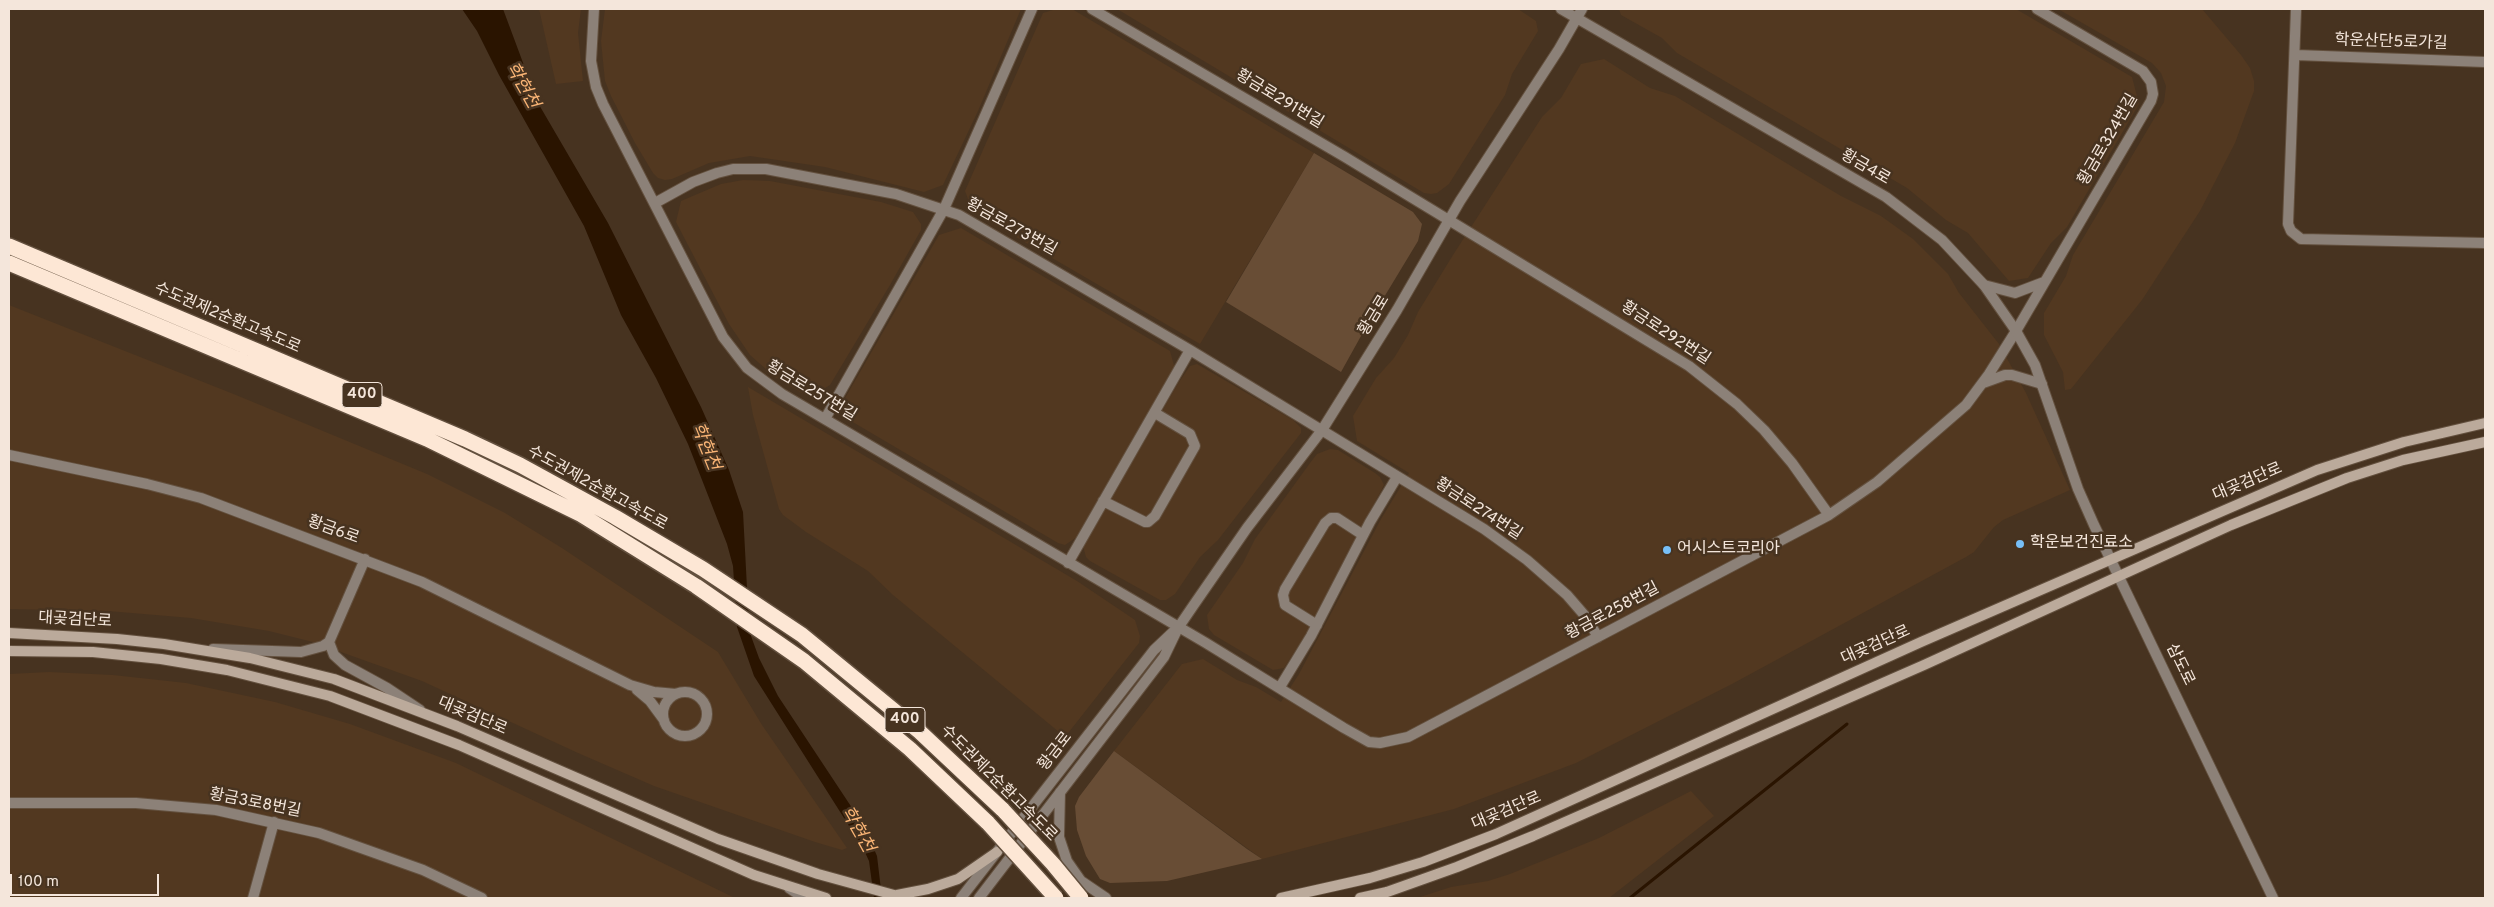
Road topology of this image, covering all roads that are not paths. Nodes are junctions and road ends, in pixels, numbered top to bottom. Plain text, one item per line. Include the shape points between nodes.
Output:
1 (594, 9) edge
2 (1032, 9) edge
3 (1092, 9) edge
4 (1561, 9) edge
5 (2037, 9) edge
6 (2296, 9) edge
7 (1579, 13) edge
8 (2296, 55) junction
9 (2485, 62) edge
10 (655, 203) junction
11 (944, 209) junction
12 (1449, 220) junction
13 (2485, 244) edge
14 (9, 246) edge
15 (9, 263) edge
16 (2044, 282) junction
17 (1984, 285) junction
18 (2016, 331) junction
19 (1190, 350) junction
20 (1982, 383) junction
21 (2042, 384) junction
22 (1155, 413) junction
23 (825, 419) junction
24 (2485, 423) edge
25 (1322, 430) junction
26 (2485, 442) edge
27 (2063, 444) joint
28 (9, 456) edge
29 (1397, 477) junction
30 (1103, 501) junction
31 (1829, 515) junction
32 (1363, 535) junction
33 (365, 559) junction
34 (2111, 559) junction
35 (1068, 562) junction
36 (2119, 576) junction
37 (1317, 625) junction
38 (1178, 628) junction
39 (9, 633) edge
40 (1598, 638) junction
41 (329, 642) junction
42 (196, 650) junction
43 (9, 651) edge
44 (630, 685) junction
45 (1280, 687) junction
46 (676, 694) junction
47 (424, 713) junction
48 (664, 720) junction
49 (1060, 792) junction
50 (9, 803) edge
51 (274, 822) junction
52 (998, 852) junction
53 (788, 888) junction
54 (907, 896) edge
55 (253, 898) edge
56 (482, 898) edge
57 (804, 898) edge
58 (826, 898) edge
59 (961, 898) edge
60 (979, 898) edge
61 (1056, 898) edge
62 (1081, 898) edge
63 (1106, 898) edge
64 (1281, 898) edge
65 (1360, 898) edge
66 (2273, 898) edge

1 - 10 street, 황금로257번길 via 590,45 596,88
2 - 11 street
3 - 12 street, 황금로291번길
4 - 7 street, 황금4로
5 - 16 street, 황금로324번길 via 2136,66 2148,76 2153,88 2151,101
6 - 8 street
7 - 12 street, 황금로
7 - 17 street, 황금4로 via 1892,201 1942,240
8 - 9 street, 학운산단5로가길
8 - 13 street via 2288,224 2296,236 2300,239
10 - 11 street, 황금로273번길 via 705,176 751,168 788,171 854,185
10 - 23 street, 황금로257번길 via 723,337 739,360 765,384
11 - 19 street, 황금로273번길
11 - 23 street
12 - 25 street, 황금로
12 - 31 street, 황금로292번길 via 1659,346 1711,382 1779,446
14 - 62 highway, 수도권제2순환고속도로 / 400, bridge via 465,439 565,489 703,569 802,636 920,732 1003,810
15 - 61 highway, 수도권제2순환고속도로 / 400, bridge via 427,439 552,498 696,586 804,661 910,749 988,822
16 - 17 street via 2016,292
16 - 18 street, 황금로324번길
17 - 18 street, 황금4로
18 - 20 street, 황금로258번길
18 - 21 street, 황금4로
19 - 22 street
19 - 25 street, 황금로273번길
20 - 21 street via 2005,375
20 - 31 street, 황금로258번길 via 1966,405 1926,441 1858,497
21 - 27 street, 황금4로
22 - 30 street
22 - 30 street via 1190,434 1195,441 1194,450 1155,516 1148,522
23 - 35 street, 황금로257번길
24 - 34 main road, 대곶검단로 via 2404,442 2317,470
25 - 29 street, 황금로274번길
25 - 38 street, 황금로 via 1247,528
26 - 36 main road, 대곶검단로 via 2403,460 2347,478 2230,525
27 - 34 street, 삼도로 via 2078,490
28 - 33 street, 황금6로 via 188,494
29 - 32 street
29 - 40 street, 황금로274번길 via 1484,529 1527,560 1578,606
30 - 35 street
31 - 40 street, 황금로258번길
32 - 37 street
32 - 37 street via 1337,518 1331,518 1285,589 1285,605
33 - 41 street
33 - 44 street, 황금6로 via 453,596
34 - 36 street, 삼도로
34 - 64 main road, 대곶검단로 via 1496,834 1370,878
35 - 38 street, 황금로257번길
36 - 65 main road, 대곶검단로 via 1924,666 1533,836 1457,867 1387,892
36 - 66 street, 삼도로
37 - 45 street
38 - 45 street, 황금로258번길
38 - 49 street, 황금로 via 1164,657
38 - 52 street, 황금로 via 1154,650
39 - 42 main road, 대곶검단로 via 117,639
40 - 45 street, 황금로258번길 via 1393,742 1369,742
41 - 42 street via 317,650 301,652
41 - 47 street via 334,655 345,665
42 - 47 main road, 대곶검단로 via 296,668
43 - 53 main road, 대곶검단로 via 93,652 161,659 227,670 330,696 459,745 681,845
44 - 46 street
44 - 48 street via 650,701
46 - 48 street via 664,707
46 - 48 street via 684,692 698,697 706,709 704,724 686,736 672,731
47 - 54 main road, 대곶검단로 via 767,858 893,895
49 - 60 street, 황금로
49 - 63 street via 1059,837 1066,861 1081,881
50 - 51 street, 황금3로8번길 via 173,805
51 - 55 street
51 - 56 street, 황금3로8번길 via 319,833 393,858
52 - 54 main road via 958,879
52 - 59 street, 황금로
53 - 57 street
53 - 58 main road, 대곶검단로

